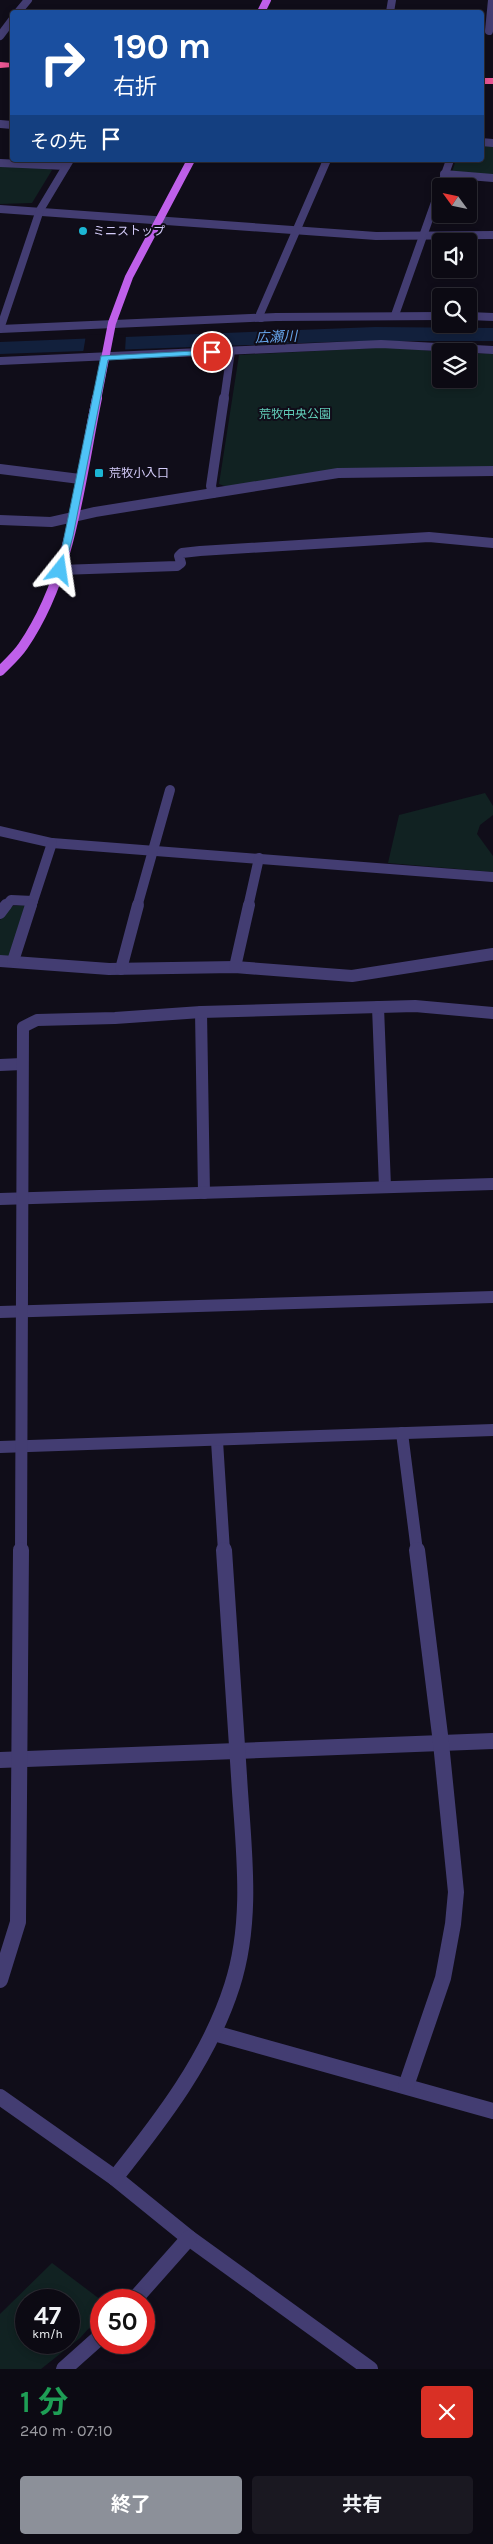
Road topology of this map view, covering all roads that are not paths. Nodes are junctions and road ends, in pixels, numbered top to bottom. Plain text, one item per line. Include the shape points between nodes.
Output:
1 (28, 0) edge
2 (492, 0) edge
3 (20, 10) edge
4 (10, 22) edge
5 (488, 31) edge
6 (0, 36) edge
7 (190, 162) edge
8 (326, 162) edge
9 (449, 162) edge
10 (0, 163) edge
11 (68, 163) edge
12 (444, 174) junction
13 (493, 178) edge
14 (0, 209) edge
15 (40, 210) junction
16 (159, 220) junction
17 (296, 230) junction
18 (493, 235) edge
19 (422, 237) junction
20 (394, 315) junction
21 (432, 316) edge
22 (477, 316) edge
23 (493, 317) edge
24 (261, 318) junction
25 (112, 323) junction
26 (0, 330) edge
27 (493, 350) edge
28 (230, 351) junction
29 (105, 355) junction
30 (0, 361) edge
31 (0, 469) edge
32 (493, 471) edge
33 (80, 478) junction
34 (213, 493) junction
35 (72, 518) junction
36 (0, 520) edge
37 (493, 543) edge
38 (60, 570) junction
39 (0, 671) edge
40 (170, 790) dead end
41 (0, 831) edge
42 (52, 843) junction
43 (152, 850) junction
44 (259, 858) junction
45 (493, 877) edge
46 (33, 901) junction
47 (0, 913) edge
48 (493, 954) edge
49 (0, 960) edge
50 (13, 962) junction
51 (235, 967) junction
52 (121, 969) junction
53 (378, 1007) junction
54 (201, 1012) junction
55 (493, 1013) edge
56 (22, 1064) junction
57 (0, 1065) edge
58 (493, 1184) edge
59 (385, 1187) junction
60 (204, 1192) junction
61 (0, 1199) edge
62 (20, 1199) junction
63 (493, 1297) edge
64 (20, 1311) junction
65 (0, 1312) edge
66 (493, 1430) edge
67 (402, 1433) junction
68 (217, 1441) junction
69 (0, 1447) edge
70 (20, 1447) junction
71 (493, 1741) edge
72 (441, 1743) junction
73 (237, 1751) junction
74 (21, 1759) junction
75 (0, 1760) edge
76 (0, 1980) edge
77 (214, 2033) junction
78 (406, 2086) junction
79 (0, 2097) edge
80 (493, 2111) edge
81 (114, 2178) junction
82 (189, 2238) junction
83 (144, 2289) edge
84 (90, 2346) edge
85 (64, 2369) edge
86 (370, 2369) edge

1 - 3 street
2 - 5 street
4 - 6 street
7 - 16 main road
8 - 17 street
9 - 12 street
10 - 11 street
11 - 15 street
12 - 13 street
12 - 19 street
14 - 15 street
15 - 16 street
15 - 26 street
16 - 17 street
16 - 25 main road via 122,292
17 - 19 street
17 - 24 street
18 - 19 street
19 - 20 street
20 - 21 street
20 - 24 street
22 - 23 street
24 - 25 street
25 - 26 street
25 - 29 main road
27 - 28 street via 381,344
28 - 29 street
28 - 34 street via 211,486
29 - 30 street
29 - 33 main road
31 - 33 street
32 - 34 street via 338,473
33 - 35 main road
34 - 35 street
35 - 36 street via 51,522
35 - 38 main road
37 - 38 street via 429,537 200,551 182,553 179,556 181,563 177,566
38 - 39 main road via 42,614 23,646
40 - 43 street
41 - 42 street
42 - 43 street
42 - 46 street
43 - 44 street
43 - 52 street
44 - 45 street
44 - 51 street
46 - 47 street via 12,900
46 - 50 street
48 - 51 street via 352,976
49 - 50 street
50 - 52 street
51 - 52 street
53 - 54 street
53 - 55 street via 430,1007
53 - 59 street
54 - 56 street via 37,1020 23,1027
54 - 60 street
56 - 57 street
56 - 62 street
58 - 59 street
59 - 60 street
60 - 62 street
61 - 62 street
62 - 64 street
63 - 64 street
64 - 65 street
64 - 70 street
66 - 67 street
67 - 68 street
67 - 72 street
68 - 70 street
68 - 73 street
69 - 70 street
70 - 74 street
71 - 72 street
72 - 73 street
72 - 78 street via 456,1892 453,1924 443,1978
73 - 74 street
73 - 77 street via 246,1888 244,1923 233,1984
74 - 75 street
74 - 76 street via 18,1922
77 - 78 street
77 - 81 street via 171,2101
78 - 80 street
79 - 81 street
81 - 82 street
82 - 83 street
82 - 86 street
84 - 85 street

